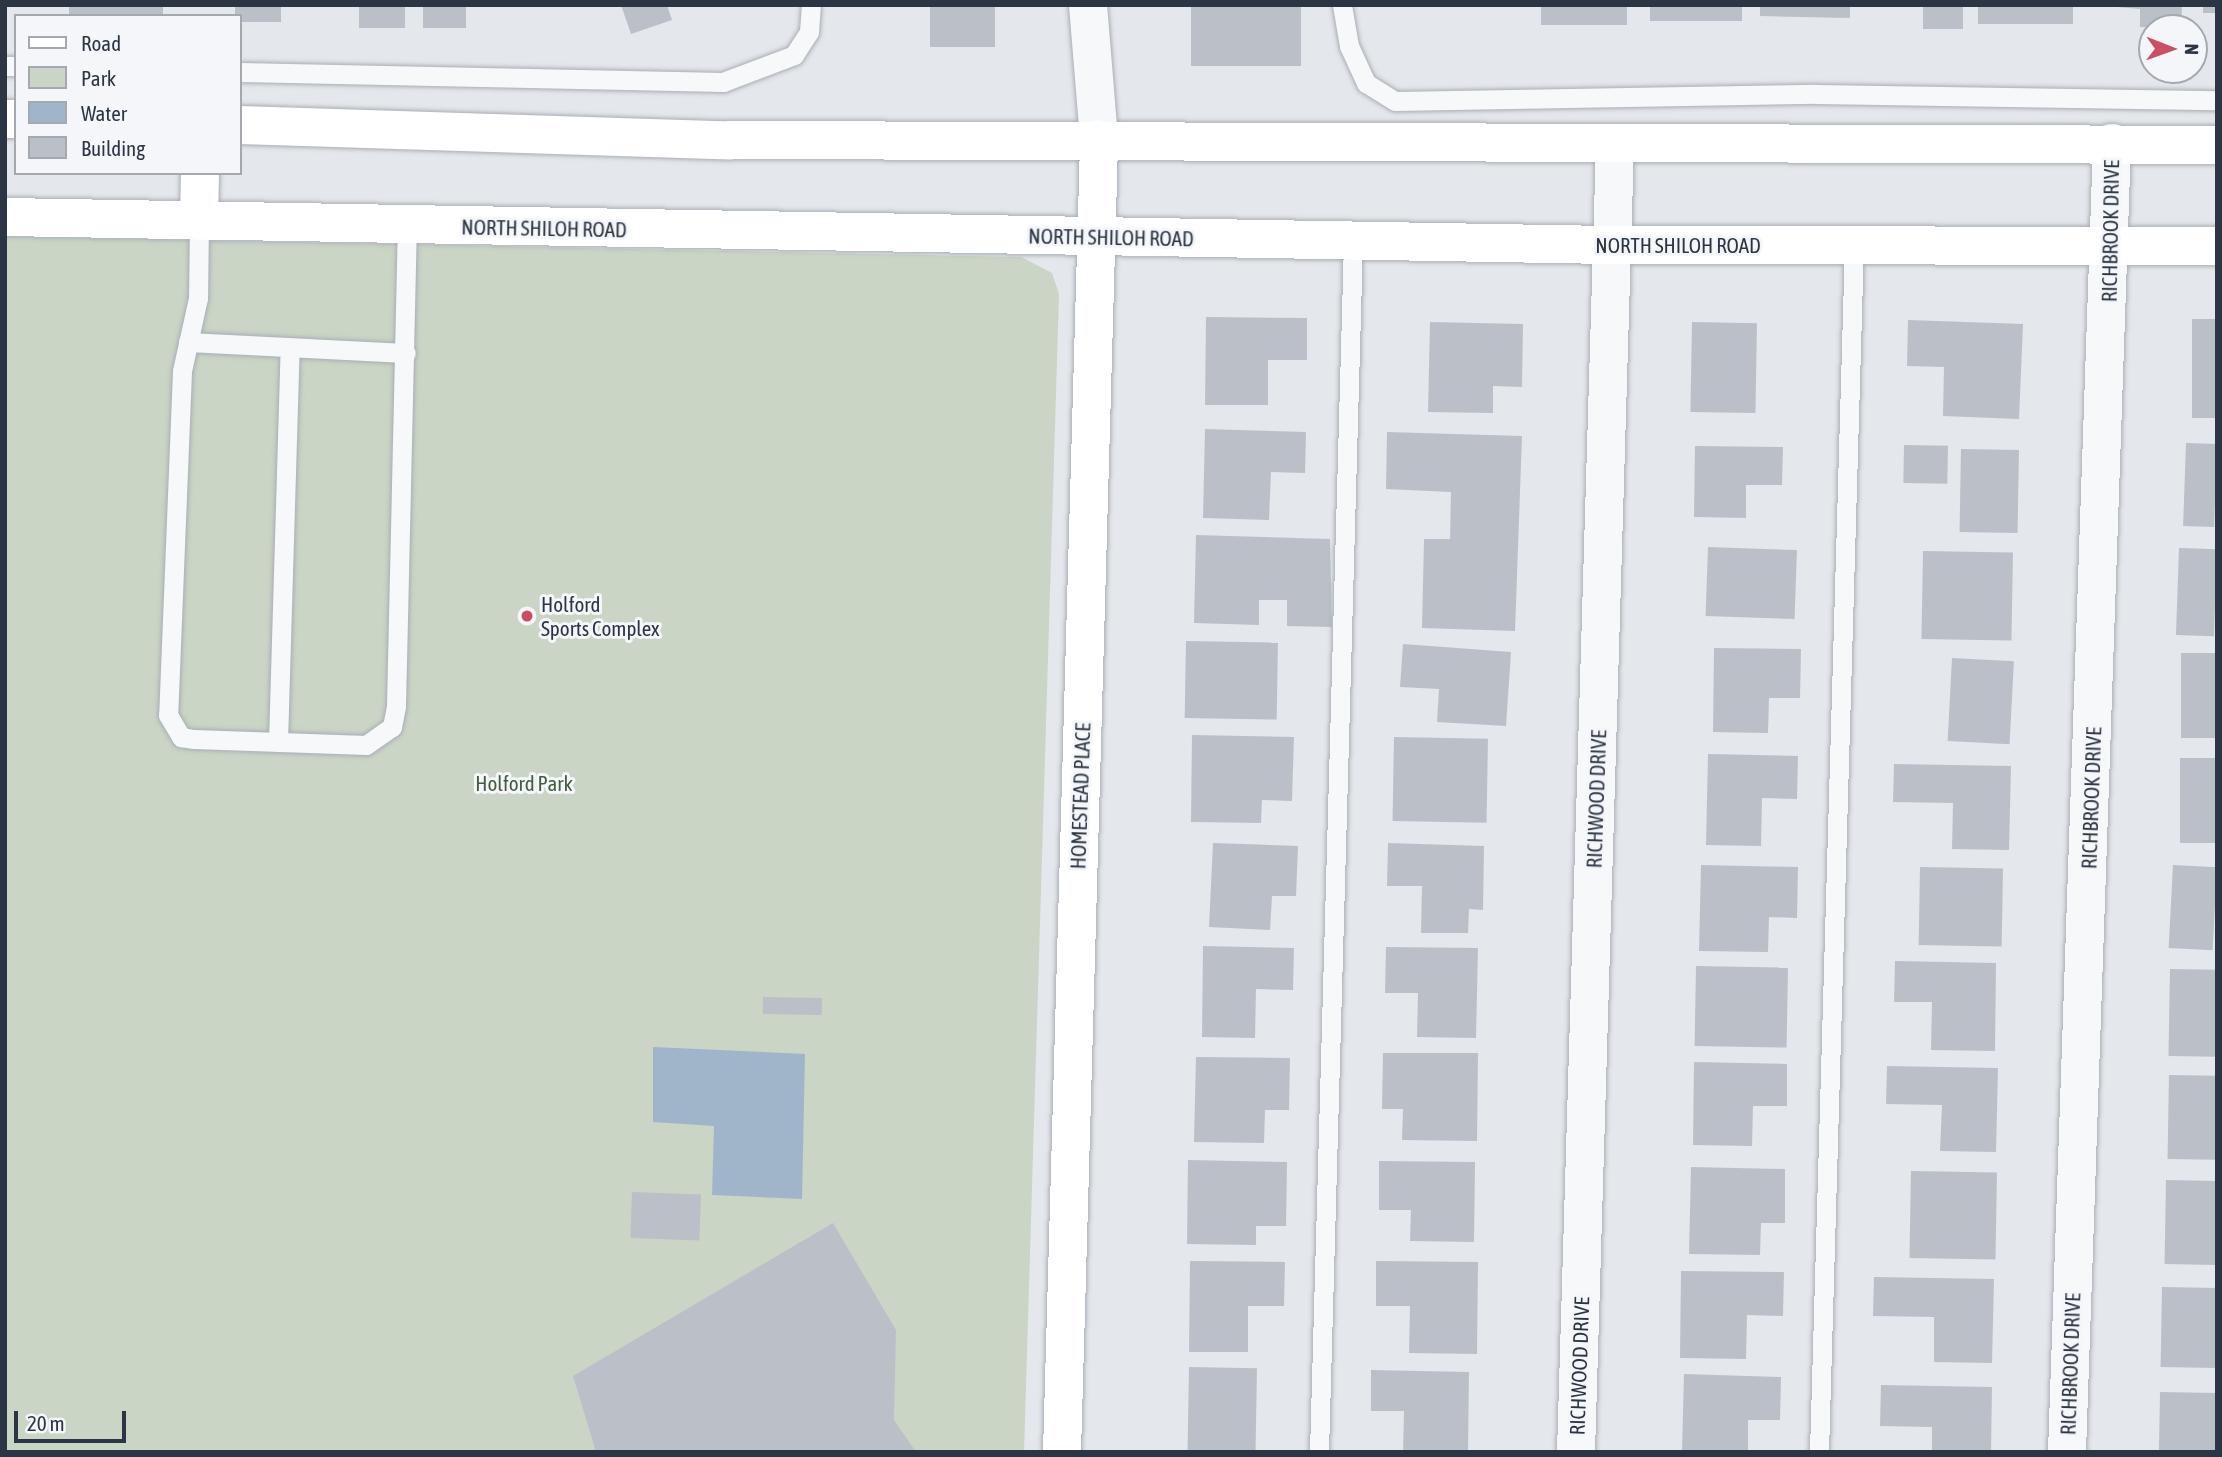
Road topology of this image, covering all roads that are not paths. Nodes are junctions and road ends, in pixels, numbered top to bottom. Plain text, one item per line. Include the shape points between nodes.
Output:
1 (811, 5) edge
2 (1088, 5) edge
3 (1342, 5) edge
4 (242, 72) edge
5 (2217, 100) edge
6 (242, 125) edge
7 (1099, 140) junction
8 (2112, 143) junction
9 (2217, 145) edge
10 (1615, 146) junction
11 (200, 175) edge
12 (5, 217) edge
13 (199, 220) junction
14 (407, 225) junction
15 (1095, 237) junction
16 (1353, 241) junction
17 (1613, 245) junction
18 (1854, 245) junction
19 (2111, 245) junction
20 (2217, 246) edge
21 (188, 342) junction
22 (290, 347) junction
23 (406, 353) junction
24 (278, 742) junction
25 (1062, 1452) edge
26 (1319, 1452) edge
27 (1576, 1452) edge
28 (1819, 1452) edge
29 (2067, 1452) edge

1 - 4 lane via 809,32 794,55 723,82
2 - 7 street
3 - 5 lane via 1349,46 1366,83 1395,101 1688,94
6 - 7 main road via 730,140
7 - 10 main road
7 - 15 main road, HOMESTEAD PLACE
8 - 9 main road
8 - 10 main road
8 - 19 street, RICHBROOK DRIVE
10 - 17 street, RICHWOOD DRIVE
11 - 13 main road
12 - 13 main road, NORTH SHILOH ROAD
13 - 14 main road, NORTH SHILOH ROAD
13 - 21 lane via 198,298
14 - 15 main road, NORTH SHILOH ROAD
14 - 23 lane
15 - 16 main road, NORTH SHILOH ROAD
15 - 25 main road, HOMESTEAD PLACE
16 - 17 main road, NORTH SHILOH ROAD
16 - 26 lane
17 - 18 main road, NORTH SHILOH ROAD
17 - 27 street, RICHWOOD DRIVE
18 - 19 main road, NORTH SHILOH ROAD
18 - 28 lane
19 - 20 main road, NORTH SHILOH ROAD
19 - 29 street, RICHBROOK DRIVE
21 - 22 lane
21 - 24 lane via 168,715 181,737
22 - 23 lane
22 - 24 lane
23 - 24 lane via 392,727 366,745

